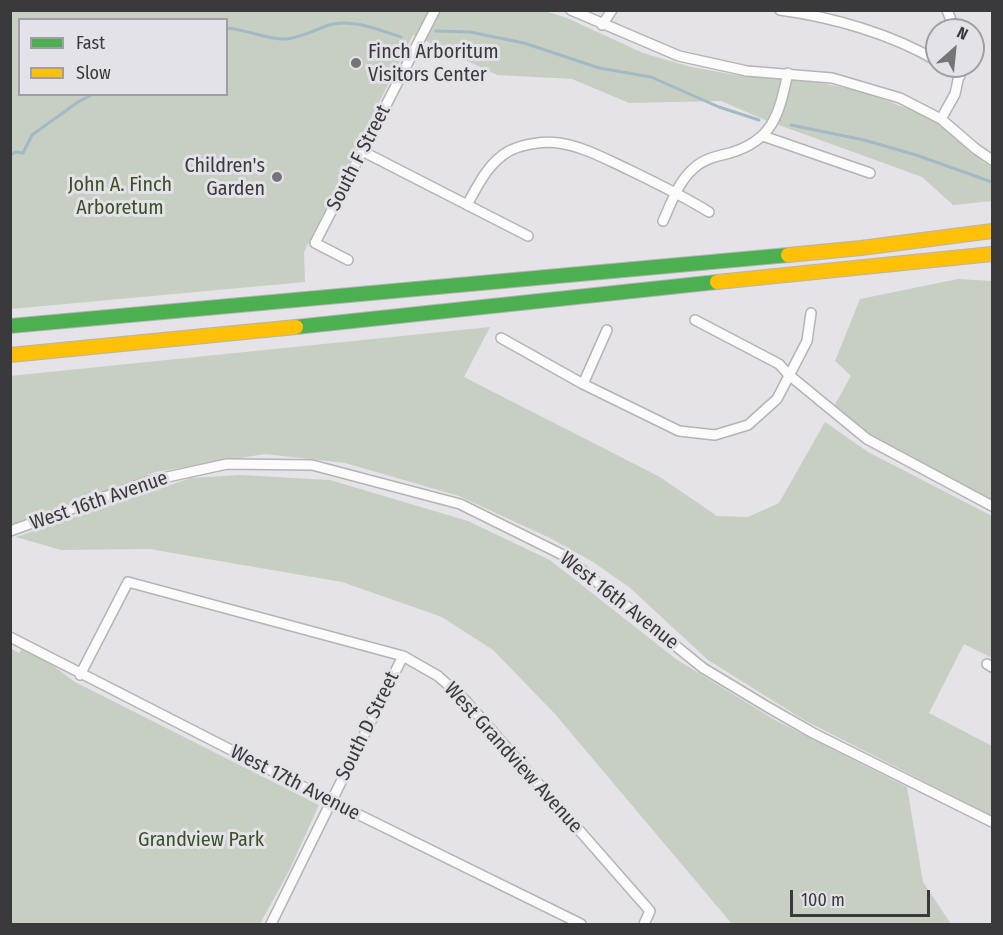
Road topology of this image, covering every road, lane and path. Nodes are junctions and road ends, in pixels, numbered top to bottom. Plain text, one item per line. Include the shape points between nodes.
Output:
1 (435, 10) edge
2 (571, 10) edge
3 (612, 10) edge
4 (780, 10) edge
5 (602, 25) junction
6 (925, 56) edge
7 (788, 73) junction
8 (959, 78) edge
9 (941, 119) junction
10 (763, 136) junction
11 (362, 151) junction
12 (993, 160) edge
13 (870, 172) dead end
14 (676, 192) junction
15 (467, 205) junction
16 (709, 212) dead end
17 (663, 221) dead end
18 (993, 231) edge
19 (528, 236) dead end
20 (993, 254) edge
21 (348, 260) dead end
22 (811, 313) dead end
23 (695, 320) dead end
24 (10, 326) edge
25 (607, 330) dead end
26 (501, 338) dead end
27 (10, 355) edge
28 (789, 375) junction
29 (583, 384) junction
30 (993, 506) edge
31 (10, 531) edge
32 (10, 638) edge
33 (403, 656) junction
34 (80, 675) junction
35 (331, 801) junction
36 (993, 822) edge
37 (271, 924) edge
38 (581, 924) edge
39 (644, 924) edge

1 - 11 street, South F Street
2 - 5 street
3 - 5 street
4 - 6 street via 860,28
5 - 7 street via 679,56 747,71
7 - 9 street via 868,87
7 - 10 street via 778,113
8 - 9 street
9 - 12 street
10 - 13 street
10 - 14 street via 746,148 710,158 692,169
11 - 15 street
11 - 21 street, South F Street via 315,243
14 - 15 street via 588,151 558,142 528,144 508,152 481,178
14 - 16 street
14 - 17 street
15 - 19 street
18 - 24 highway via 861,248
20 - 27 highway
22 - 28 street via 807,341
23 - 28 street via 779,364
25 - 29 street
26 - 29 street
28 - 29 street via 777,399 748,425 715,435 679,431
28 - 30 street via 867,439
31 - 36 street, West 16th Avenue via 149,480 226,464 312,465 460,504 565,556 703,668 766,706
32 - 34 street, West 17th Avenue
33 - 34 street, West Grandview Avenue via 128,582
33 - 35 street, South D Street
33 - 39 street, West Grandview Avenue via 438,676 465,700 650,911
34 - 35 street, West 17th Avenue
35 - 37 street, South D Street
35 - 38 street, West 17th Avenue

